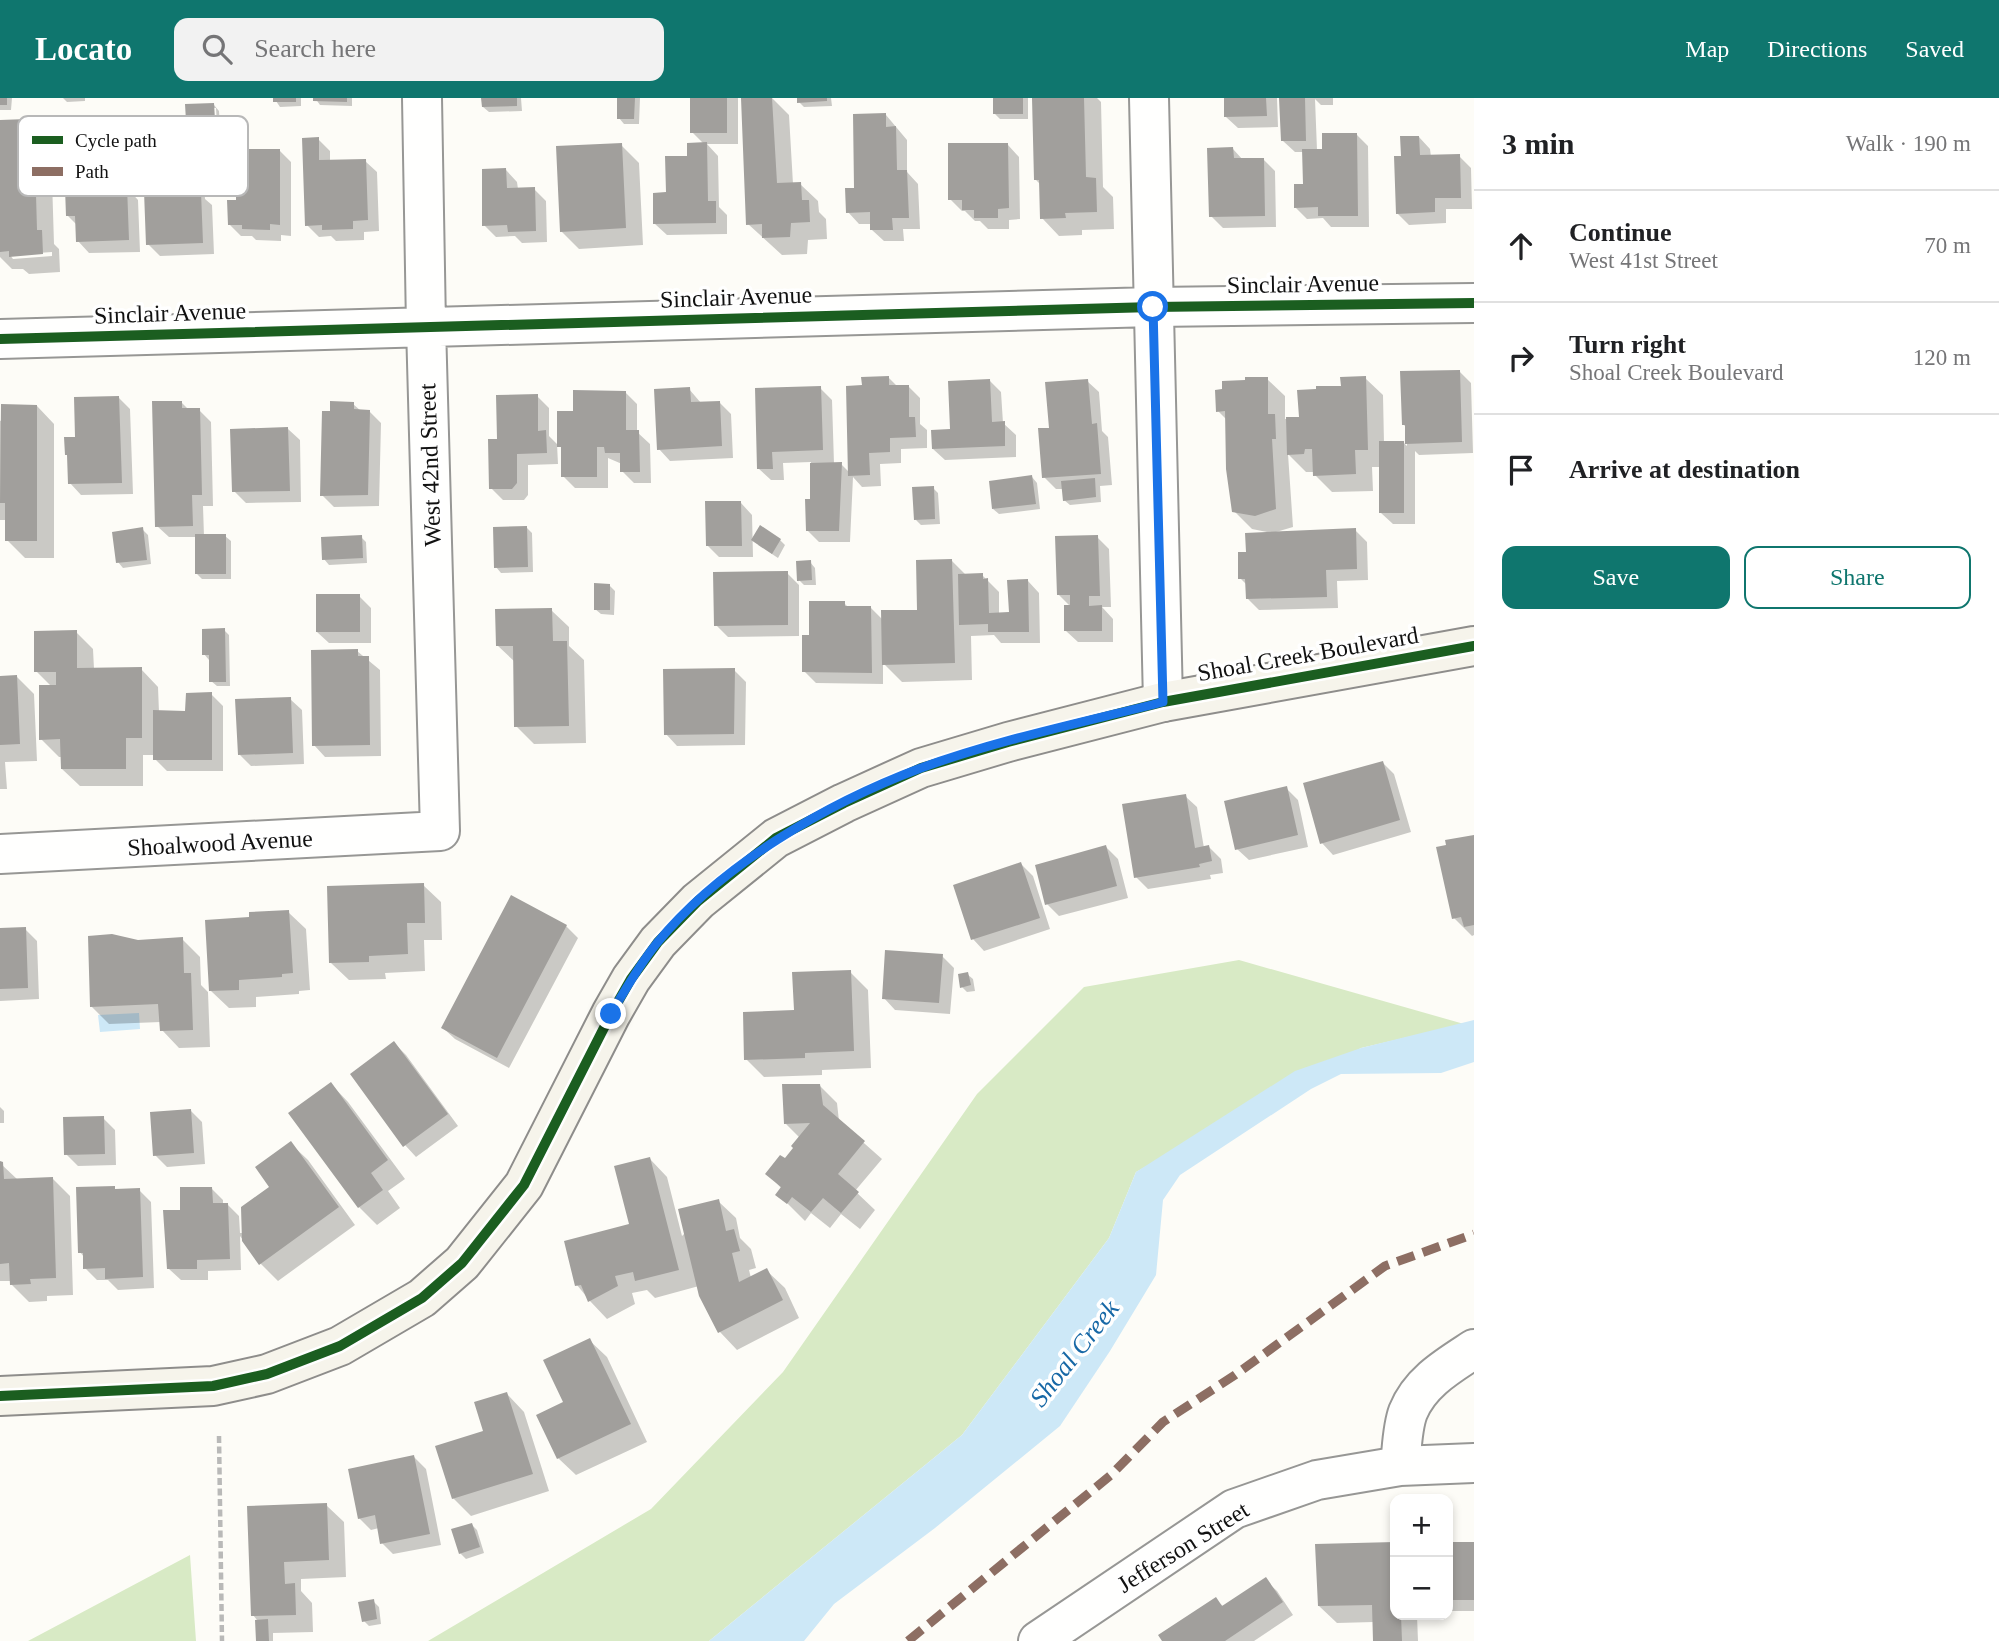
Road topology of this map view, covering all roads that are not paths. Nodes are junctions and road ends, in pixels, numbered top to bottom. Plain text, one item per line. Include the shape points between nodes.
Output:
1 (422, 98) edge
2 (1149, 98) edge
3 (1474, 303) edge
4 (1153, 307) junction
5 (426, 326) junction
6 (0, 339) edge
7 (1474, 646) edge
8 (1163, 702) junction
9 (440, 831) joint
10 (0, 854) edge
11 (1474, 1349) edge
12 (0, 1396) edge
13 (1474, 1463) edge
14 (1400, 1466) junction
15 (1038, 1641) edge

1 - 5 street, West 42nd Street
2 - 4 street
3 - 4 street, Sinclair Avenue
4 - 5 street, Sinclair Avenue
4 - 8 street
5 - 6 street, Sinclair Avenue
5 - 9 street, West 42nd Street
7 - 8 street, Shoal Creek Boulevard
8 - 12 street, Shoal Creek Boulevard via 921,768 776,838 698,901 658,942 611,1014 524,1185 461,1263 422,1298 380,1324 292,1365 213,1386
9 - 10 street, Shoalwood Avenue
11 - 14 street via 1420,1389 1407,1414
13 - 14 street, Jefferson Street
14 - 15 street, Jefferson Street via 1317,1480 1234,1509

